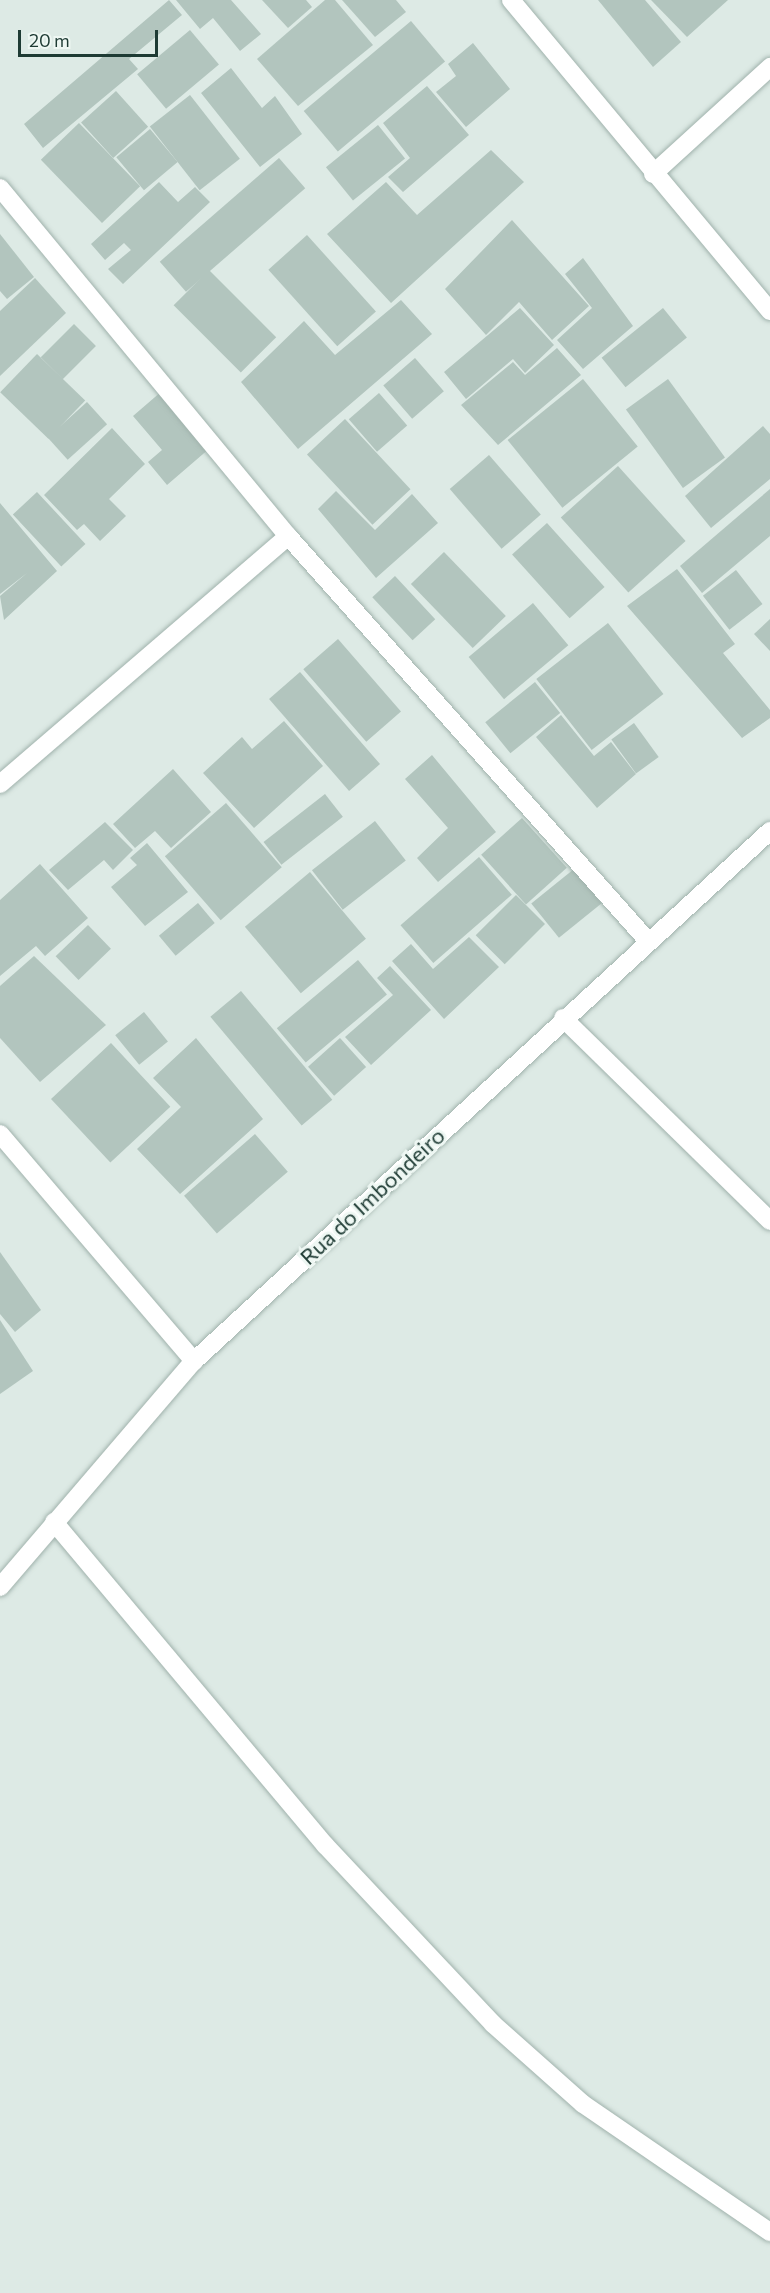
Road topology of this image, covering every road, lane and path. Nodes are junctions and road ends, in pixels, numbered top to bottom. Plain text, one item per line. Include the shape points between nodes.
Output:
1 (511, 0) edge
2 (770, 67) edge
3 (653, 174) junction
4 (0, 188) edge
5 (770, 311) edge
6 (288, 536) junction
7 (0, 784) edge
8 (770, 831) edge
9 (648, 941) junction
10 (563, 1018) junction
11 (0, 1134) edge
12 (770, 1221) edge
13 (195, 1361) junction
14 (54, 1522) junction
15 (0, 1587) edge
16 (770, 2232) edge

1 - 3 street
2 - 3 street
3 - 5 street
4 - 6 street
6 - 7 street
6 - 9 street
8 - 9 street, Rua do Imbondeiro
9 - 10 street, Rua do Imbondeiro
10 - 12 street
10 - 13 street, Rua do Imbondeiro
11 - 13 street
13 - 14 street, Rua do Imbondeiro
14 - 15 street, Rua do Imbondeiro
14 - 16 street via 324,1845 494,2024 583,2104

